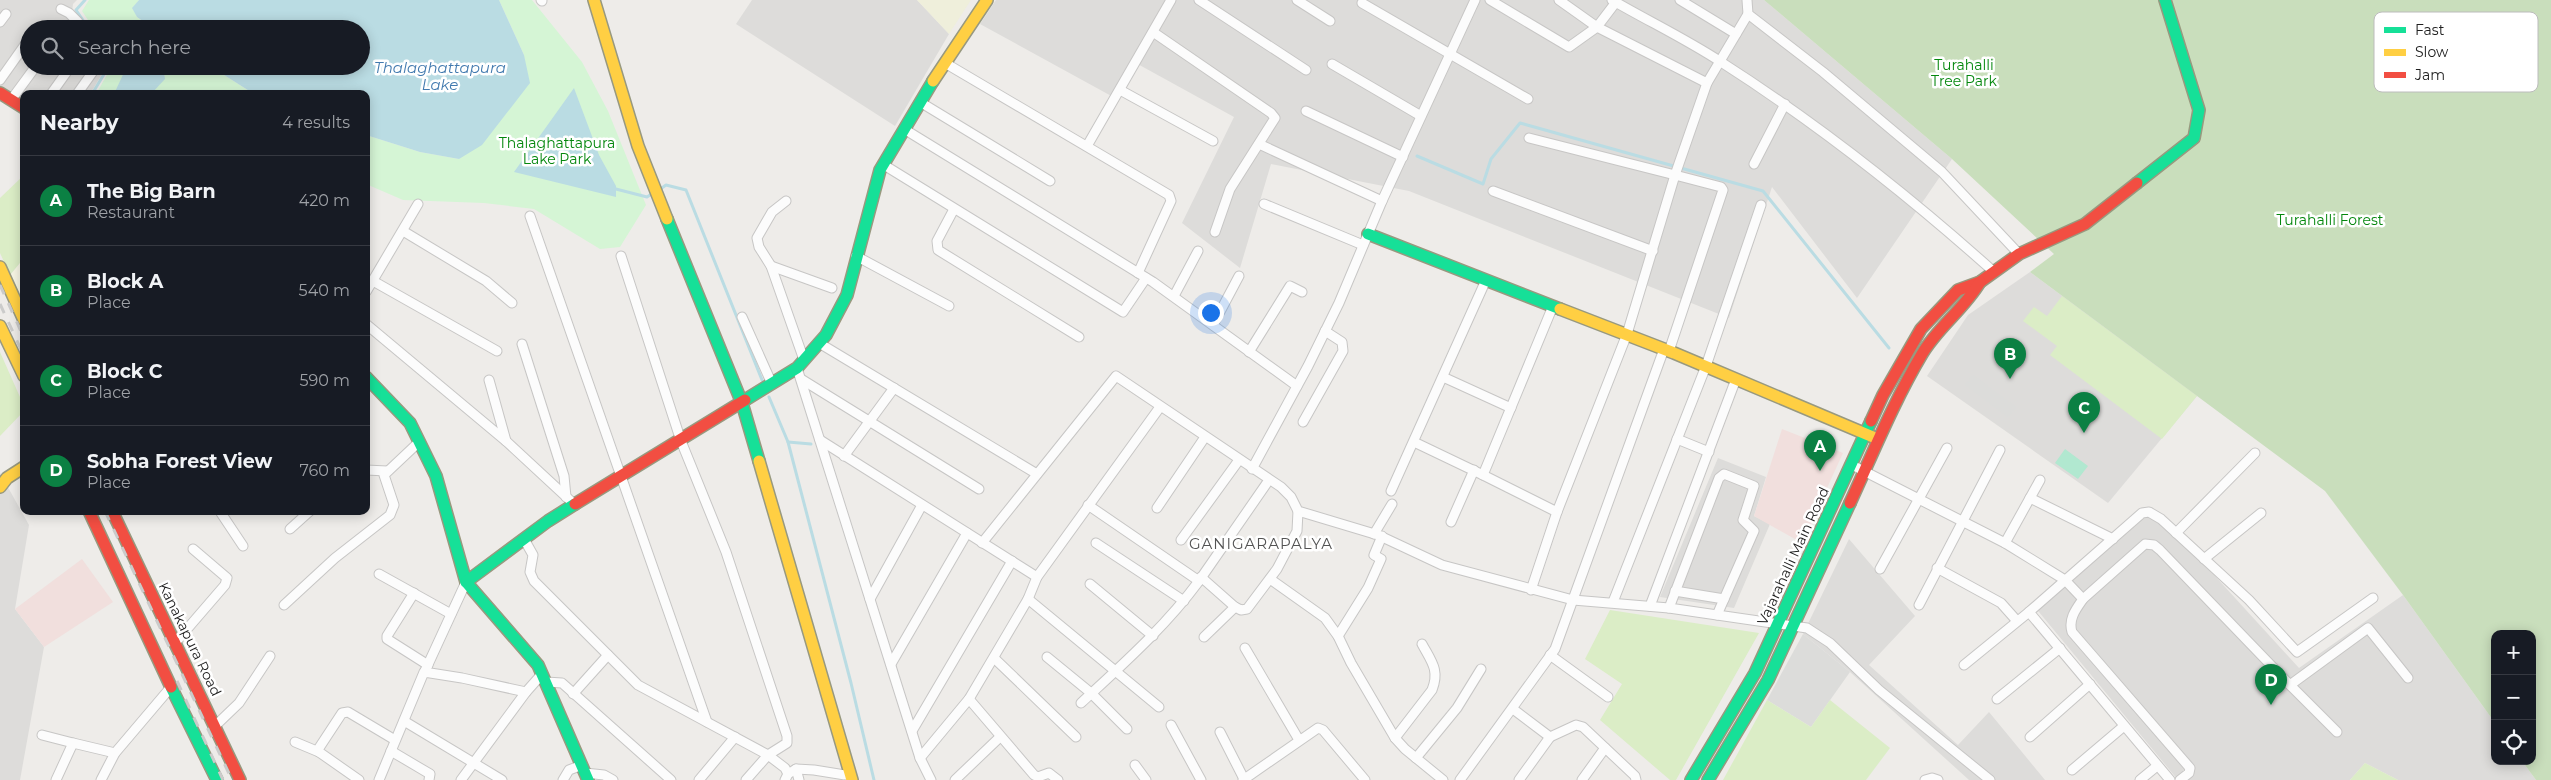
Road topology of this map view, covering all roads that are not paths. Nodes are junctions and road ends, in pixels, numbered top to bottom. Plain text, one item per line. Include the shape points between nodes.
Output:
1 (594, 0) edge
2 (987, 0) edge
3 (1171, 0) edge
4 (1199, 0) edge
5 (1297, 0) edge
6 (1475, 0) edge
7 (1490, 0) edge
8 (1559, 0) edge
9 (1680, 0) edge
10 (1747, 0) edge
11 (2165, 0) edge
12 (1614, 1) edge
13 (1362, 3) dead end
14 (61, 10) dead end
15 (1748, 14) junction
16 (75, 20) edge
17 (1330, 21) dead end
18 (1597, 27) junction
19 (1152, 32) junction
20 (1736, 34) junction
21 (20, 52) edge
22 (1450, 54) junction
23 (1719, 60) junction
24 (945, 63) junction
25 (1332, 64) dead end
26 (1306, 70) dead end
27 (29, 75) edge
28 (63, 75) edge
29 (91, 75) edge
30 (0, 80) edge
31 (1707, 83) junction
32 (53, 90) edge
33 (80, 90) edge
34 (1120, 90) junction
35 (0, 93) edge
36 (1528, 99) dead end
37 (11, 100) junction
38 (920, 102) junction
39 (1784, 104) junction
40 (20, 106) edge
41 (1306, 111) dead end
42 (1421, 116) junction
43 (904, 129) junction
44 (1529, 138) dead end
45 (1213, 142) dead end
46 (1259, 144) junction
47 (1087, 146) junction
48 (1402, 157) junction
49 (1754, 164) dead end
50 (884, 165) junction
51 (1676, 175) junction
52 (1050, 181) dead end
53 (1493, 191) dead end
54 (786, 201) dead end
55 (1382, 201) junction
56 (418, 204) dead end
57 (1264, 204) dead end
58 (1761, 205) dead end
59 (954, 209) junction
60 (530, 216) dead end
61 (403, 231) junction
62 (1215, 232) dead end
63 (1368, 234) junction
64 (1363, 246) junction
65 (1198, 251) dead end
66 (1653, 251) junction
67 (2019, 254) junction
68 (621, 256) dead end
69 (856, 256) junction
70 (771, 266) junction
71 (0, 268) edge
72 (1994, 272) junction
73 (1142, 275) junction
74 (1239, 276) dead end
75 (1486, 280) junction
76 (373, 281) junction
77 (1980, 282) junction
78 (370, 286) edge
79 (832, 288) dead end
80 (1302, 292) dead end
81 (1174, 296) junction
82 (512, 304) dead end
83 (950, 306) dead end
84 (1553, 306) junction
85 (20, 311) edge
86 (742, 318) dead end
87 (1213, 325) junction
88 (0, 326) edge
89 (370, 327) edge
90 (1325, 331) junction
91 (1626, 334) junction
92 (1079, 337) dead end
93 (819, 343) junction
94 (522, 344) dead end
95 (1667, 350) junction
96 (497, 351) dead end
97 (1249, 352) junction
98 (1706, 366) junction
99 (20, 368) edge
100 (801, 369) junction
101 (1442, 377) junction
102 (1736, 379) junction
103 (370, 380) edge
104 (488, 380) dead end
105 (772, 384) junction
106 (1297, 386) junction
107 (894, 388) junction
108 (742, 403) junction
109 (1160, 407) junction
110 (1511, 408) junction
111 (870, 421) junction
112 (1303, 422) dead end
113 (1866, 434) junction
114 (1205, 437) junction
115 (1677, 439) junction
116 (820, 440) junction
117 (1880, 440) junction
118 (506, 441) junction
119 (681, 441) junction
120 (420, 442) junction
121 (1414, 442) junction
122 (1947, 448) dead end
123 (2000, 450) dead end
124 (1709, 452) junction
125 (2255, 452) dead end
126 (844, 456) junction
127 (1238, 460) junction
128 (1852, 465) junction
129 (20, 469) edge
130 (1252, 469) junction
131 (370, 470) edge
132 (1474, 470) junction
133 (387, 471) junction
134 (1865, 471) junction
135 (1037, 474) junction
136 (1483, 474) junction
137 (620, 475) junction
138 (1269, 480) junction
139 (2040, 480) dead end
140 (1, 484) edge
141 (979, 489) dead end
142 (1391, 491) dead end
143 (1919, 498) junction
144 (2030, 498) junction
145 (570, 501) junction
146 (1392, 504) dead end
147 (922, 505) junction
148 (1088, 505) junction
149 (1157, 508) dead end
150 (1298, 511) junction
151 (1557, 512) junction
152 (2261, 514) dead end
153 (91, 515) edge
154 (114, 515) edge
155 (222, 515) edge
156 (306, 515) edge
157 (1964, 521) junction
158 (1450, 522) dead end
159 (290, 529) dead end
160 (2176, 532) junction
161 (967, 533) junction
162 (1378, 535) junction
163 (524, 539) junction
164 (2112, 539) junction
165 (1180, 540) dead end
166 (1096, 542) dead end
167 (982, 543) junction
168 (2005, 543) junction
169 (243, 546) dead end
170 (194, 549) dead end
171 (2204, 559) junction
172 (1012, 561) junction
173 (1880, 568) dead end
174 (1937, 568) junction
175 (380, 574) dead end
176 (1037, 577) junction
177 (1200, 579) junction
178 (1270, 579) junction
179 (2065, 580) junction
180 (466, 582) junction
181 (1090, 584) dead end
182 (1531, 590) junction
183 (1675, 591) junction
184 (414, 593) junction
185 (2373, 598) dead end
186 (870, 599) junction
187 (1028, 599) junction
188 (2083, 599) junction
189 (1574, 600) junction
190 (1724, 600) junction
191 (1184, 601) junction
192 (1614, 602) junction
193 (284, 605) dead end
194 (1919, 605) dead end
195 (1650, 606) junction
196 (1235, 607) junction
197 (1669, 608) junction
198 (2029, 612) junction
199 (451, 614) junction
200 (1717, 615) junction
201 (2017, 621) junction
202 (1779, 624) junction
203 (1794, 626) junction
204 (1153, 636) junction
205 (1338, 636) junction
206 (1204, 637) dead end
207 (175, 643) junction
208 (1422, 644) dead end
209 (1245, 648) dead end
210 (2060, 648) junction
211 (608, 655) junction
212 (1550, 655) junction
213 (270, 656) dead end
214 (1047, 657) dead end
215 (994, 658) junction
216 (891, 664) junction
217 (1964, 665) dead end
218 (426, 669) junction
219 (1481, 669) dead end
220 (1117, 671) junction
221 (544, 678) junction
222 (2408, 678) dead end
223 (2090, 684) junction
224 (2290, 685) junction
225 (171, 687) junction
226 (526, 692) junction
227 (1091, 693) junction
228 (573, 694) junction
229 (1608, 697) dead end
230 (969, 699) junction
231 (1997, 699) dead end
232 (1081, 703) dead end
233 (1159, 707) dead end
234 (1513, 709) junction
235 (404, 720) junction
236 (707, 722) junction
237 (1171, 724) dead end
238 (215, 726) junction
239 (2124, 726) junction
240 (1127, 728) dead end
241 (912, 731) junction
242 (1220, 732) dead end
243 (2337, 732) dead end
244 (42, 735) dead end
245 (735, 737) junction
246 (1000, 737) junction
247 (1076, 737) dead end
248 (1550, 737) junction
249 (1395, 738) junction
250 (2030, 738) dead end
251 (396, 740) junction
252 (1299, 740) junction
253 (72, 742) junction
254 (295, 742) dead end
255 (1605, 748) junction
256 (391, 751) junction
257 (319, 752) junction
258 (115, 753) junction
259 (768, 755) junction
260 (920, 758) junction
261 (1416, 758) junction
262 (474, 764) junction
263 (1135, 765) dead end
264 (2158, 766) junction
265 (2072, 770) dead end
266 (585, 773) edge
267 (790, 774) edge
268 (851, 778) edge
269 (56, 780) edge
270 (101, 780) edge
271 (217, 780) edge
272 (240, 780) edge
273 (359, 780) edge
274 (379, 780) edge
275 (429, 780) edge
276 (461, 780) edge
277 (502, 780) edge
278 (564, 780) edge
279 (613, 780) edge
280 (671, 780) edge
281 (699, 780) edge
282 (746, 780) edge
283 (799, 780) edge
284 (931, 780) edge
285 (955, 780) edge
286 (1058, 780) edge
287 (1146, 780) edge
288 (1201, 780) edge
289 (1244, 780) edge
290 (1365, 780) edge
291 (1443, 780) edge
292 (1460, 780) edge
293 (1519, 780) edge
294 (1582, 780) edge
295 (1636, 780) edge
296 (1691, 780) edge
297 (1708, 780) edge
298 (1925, 780) edge
299 (1938, 780) edge
300 (1990, 780) edge
301 (2140, 780) edge
302 (2170, 780) edge
303 (2180, 780) edge

1 - 108 main road via 638,146
2 - 24 main road
3 - 19 street
4 - 26 street
5 - 17 street
6 - 22 street
7 - 18 street via 1569,47
8 - 18 street
9 - 20 street
10 - 15 street
11 - 67 main road, Vajarahalli Main Road via 2199,110 2194,138 2085,224
12 - 18 street
12 - 23 street
13 - 22 street
14 - 16 street
15 - 20 street
15 - 67 street via 1942,172
18 - 31 street
19 - 34 street
19 - 46 street via 1274,116
20 - 23 street
21 - 30 street
22 - 36 street
22 - 42 street
23 - 31 street
23 - 39 street
24 - 38 main road
24 - 47 street
25 - 42 street
27 - 37 street
28 - 32 street
29 - 33 street
31 - 51 street
34 - 45 street
34 - 47 street
35 - 37 main road
37 - 40 main road
38 - 43 main road
38 - 52 street
39 - 49 street
39 - 72 street via 1941,224
41 - 48 street
42 - 48 street
43 - 50 main road
43 - 73 street
44 - 51 street
46 - 55 street
46 - 62 street via 1230,189
47 - 73 street via 1171,198
48 - 55 street
50 - 59 street
50 - 69 main road
51 - 66 street
51 - 95 street via 1723,190
53 - 66 street
54 - 70 street via 772,212 757,238
55 - 63 street
56 - 61 street
57 - 64 street
58 - 98 street
59 - 73 street via 1123,312
59 - 92 street via 937,241 938,250
60 - 137 street
61 - 76 street
61 - 82 street via 486,280
63 - 64 street
63 - 75 main road
64 - 90 street
65 - 81 street
66 - 91 street
67 - 72 main road, Vajarahalli Main Road
68 - 119 street
69 - 83 street
69 - 93 main road via 847,295
70 - 79 street
70 - 100 street
71 - 85 main road
72 - 77 main road, Vajarahalli Main Road
73 - 81 street
74 - 87 street
75 - 84 main road
75 - 101 street
76 - 78 street
76 - 96 street
77 - 113 main road, Vajarahalli Main Road via 1958,290 1921,329 1897,368
77 - 117 main road, Vajarahalli Main Road via 1970,299 1923,352
80 - 97 street via 1290,286
81 - 87 street
84 - 91 main road
84 - 110 street
86 - 105 street
87 - 97 street
88 - 99 main road
89 - 118 street
90 - 106 street
90 - 112 street via 1342,342 1343,351
91 - 95 main road
91 - 151 street
93 - 100 main road
93 - 107 street
94 - 145 street
95 - 98 main road
95 - 189 street
97 - 106 street
98 - 102 main road
98 - 115 street
100 - 105 main road
100 - 111 street
100 - 116 street
101 - 110 street
101 - 121 street
102 - 113 main road
102 - 124 street
103 - 120 main road via 410,423
104 - 118 street
105 - 108 main road
106 - 130 street
107 - 111 street
107 - 135 street
108 - 119 main road
108 - 268 main road
109 - 114 street
109 - 135 street via 1120,377 1114,377
109 - 148 street
110 - 136 street
111 - 126 street
111 - 141 street
113 - 117 main road
113 - 128 main road, Vajarahalli Main Road
114 - 127 street
114 - 149 street
115 - 124 street
115 - 192 street
116 - 126 street
116 - 186 street
117 - 134 main road, Vajarahalli Main Road
118 - 145 street
119 - 137 main road
119 - 259 street via 726,552 787,736 787,744
120 - 133 street
120 - 180 main road via 436,476
121 - 132 street
121 - 142 street
122 - 143 street
123 - 157 street
124 - 195 street
125 - 160 street
126 - 147 street
127 - 130 street
127 - 165 street
128 - 134 street
128 - 202 main road, Vajarahalli Main Road
129 - 140 main road
130 - 138 street
131 - 133 street
132 - 136 street
132 - 158 street
133 - 193 street via 384,479 394,505 390,515 335,558
134 - 143 street
134 - 203 main road, Vajarahalli Main Road
135 - 167 street
136 - 151 street
137 - 145 main road
137 - 236 street
138 - 150 street via 1291,497
138 - 177 street
139 - 144 street
143 - 157 street
143 - 173 street
144 - 164 street
144 - 168 street
145 - 163 main road
146 - 162 street
147 - 161 street
147 - 186 street
148 - 176 street
148 - 177 street
150 - 162 street
150 - 178 street via 1297,531
151 - 182 street
152 - 171 street
153 - 225 main road
154 - 207 main road, Kanakapura Road
155 - 169 street
156 - 159 street
157 - 168 street
157 - 174 street
160 - 164 street via 2148,512 2142,513
160 - 171 street
161 - 167 street
161 - 216 street
162 - 182 street via 1442,565
162 - 205 street via 1374,555 1381,559 1368,588
163 - 180 main road
163 - 211 street via 533,556 530,572 534,581
164 - 179 street
166 - 191 street
167 - 172 street
168 - 179 street
170 - 207 street via 227,578 225,585
171 - 185 street via 2249,600 2297,652
172 - 176 street
172 - 241 street
174 - 194 street
174 - 201 street via 2001,603
175 - 184 street
176 - 187 street
177 - 191 street
177 - 196 street
178 - 196 street via 1247,609
178 - 205 street via 1325,618
179 - 188 street
179 - 198 street
180 - 199 street
180 - 221 main road via 538,665
181 - 204 street
182 - 189 street
183 - 190 street
183 - 190 street via 1719,478 1724,474 1755,488 1743,520 1754,531
183 - 197 street
184 - 199 street
184 - 218 street via 387,639
186 - 216 street
187 - 215 street
187 - 220 street
188 - 224 street via 2145,544 2154,545
188 - 303 street via 2071,619 2072,632 2190,768
189 - 192 street
189 - 212 street
190 - 200 street
191 - 204 street
192 - 195 street
195 - 197 street
196 - 206 street
197 - 200 street
198 - 201 street
198 - 210 street
199 - 218 street
200 - 202 street
201 - 217 street
202 - 203 street
202 - 296 main road, Vajarahalli Main Road via 1755,673
203 - 297 main road, Vajarahalli Main Road via 1768,680
203 - 300 street via 1807,628 1830,643 1879,690
204 - 220 street
205 - 249 street via 1350,664
207 - 238 main road, Kanakapura Road
208 - 249 street via 1437,673 1436,681
209 - 252 street
210 - 223 street
210 - 231 street
211 - 228 street
211 - 236 street via 638,685
212 - 229 street
212 - 234 street
213 - 238 street via 240,703
214 - 227 street
215 - 230 street
215 - 247 street
216 - 241 street
218 - 226 street
218 - 235 street
219 - 261 street via 1457,708
220 - 227 street
220 - 233 street
221 - 226 street
221 - 228 street via 562,682
221 - 266 main road
222 - 224 street via 2368,628
223 - 239 street
223 - 250 street
224 - 243 street
225 - 258 street
225 - 271 main road
226 - 262 street
227 - 232 street
227 - 240 street
228 - 280 street
230 - 246 street
230 - 260 street
234 - 248 street
234 - 292 street
235 - 251 street
235 - 262 street
236 - 245 street
237 - 288 street
238 - 272 main road, Kanakapura Road
239 - 264 street
239 - 265 street
241 - 260 street
242 - 289 street
244 - 253 street
245 - 259 street
245 - 281 street
246 - 285 street
246 - 286 street via 1034,775 1038,777 1049,773
248 - 255 street via 1576,725 1583,727
248 - 293 street
249 - 261 street
251 - 256 street
251 - 257 street via 344,711
252 - 289 street
252 - 290 street via 1318,728 1323,730
253 - 258 street
253 - 269 street
254 - 257 street
255 - 294 street
255 - 295 street
256 - 274 street
256 - 275 street via 430,774
257 - 273 street
258 - 270 street
259 - 267 street
259 - 282 street
260 - 284 street
261 - 291 street
262 - 276 street
262 - 277 street
263 - 287 street
264 - 301 street
264 - 302 street
266 - 278 street via 569,770
266 - 279 street via 604,775
267 - 268 street
267 - 283 street
298 - 299 street

